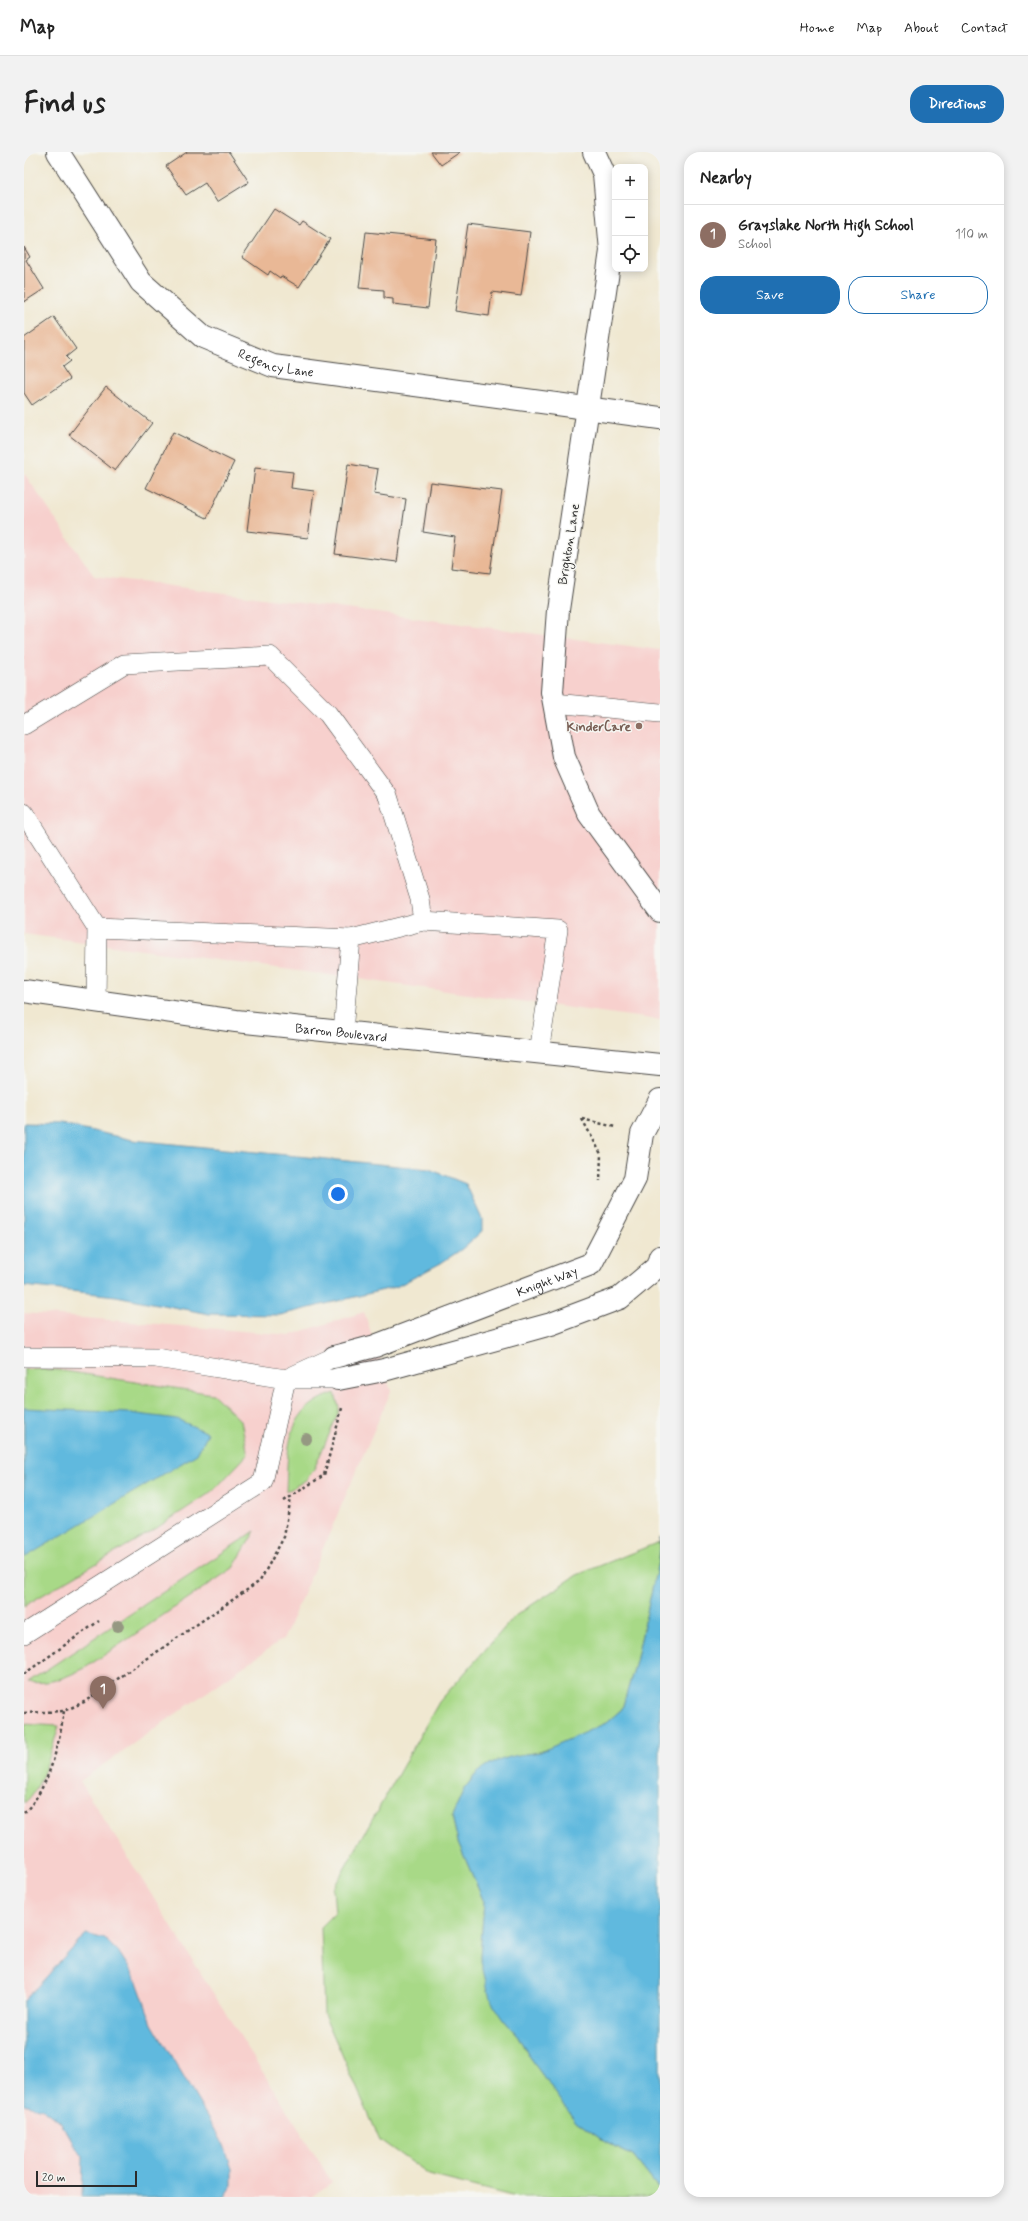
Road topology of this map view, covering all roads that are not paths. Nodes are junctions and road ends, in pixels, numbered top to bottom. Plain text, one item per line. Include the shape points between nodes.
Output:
1 (58, 152) edge
2 (594, 152) edge
3 (588, 409) junction
4 (660, 418) edge
5 (554, 703) junction
6 (660, 713) edge
7 (24, 725) edge
8 (24, 813) edge
9 (660, 911) edge
10 (423, 921) junction
11 (97, 928) junction
12 (351, 939) junction
13 (24, 991) edge
14 (96, 1002) junction
15 (343, 1032) junction
16 (538, 1052) junction
17 (660, 1065) edge
18 (660, 1100) edge
19 (660, 1257) edge
20 (24, 1357) edge
21 (334, 1357) joint
22 (286, 1379) junction
23 (338, 1380) joint
24 (24, 1634) edge

1 - 3 street, Regency Lane via 141,282 203,337 272,366
2 - 3 street, Brighton Lane via 604,174 611,251
3 - 4 street, Regency Lane
3 - 5 street, Brighton Lane via 558,610 552,692
5 - 6 lane
5 - 9 street, Brighton Lane via 564,757 590,814
7 - 10 lane via 124,664 270,656 328,714 388,796 420,899
8 - 11 lane
10 - 12 lane
10 - 16 lane via 558,930
11 - 12 lane
11 - 14 lane
12 - 15 lane
13 - 14 street, Barron Boulevard
14 - 15 street, Barron Boulevard
15 - 16 street, Barron Boulevard
16 - 17 street, Barron Boulevard
18 - 21 street, Knight Way via 642,1134 635,1179 591,1264 375,1346
19 - 23 street via 657,1267 620,1298 551,1324 384,1370
20 - 22 lane via 156,1358
21 - 22 lane
22 - 23 lane
22 - 24 lane via 263,1482

